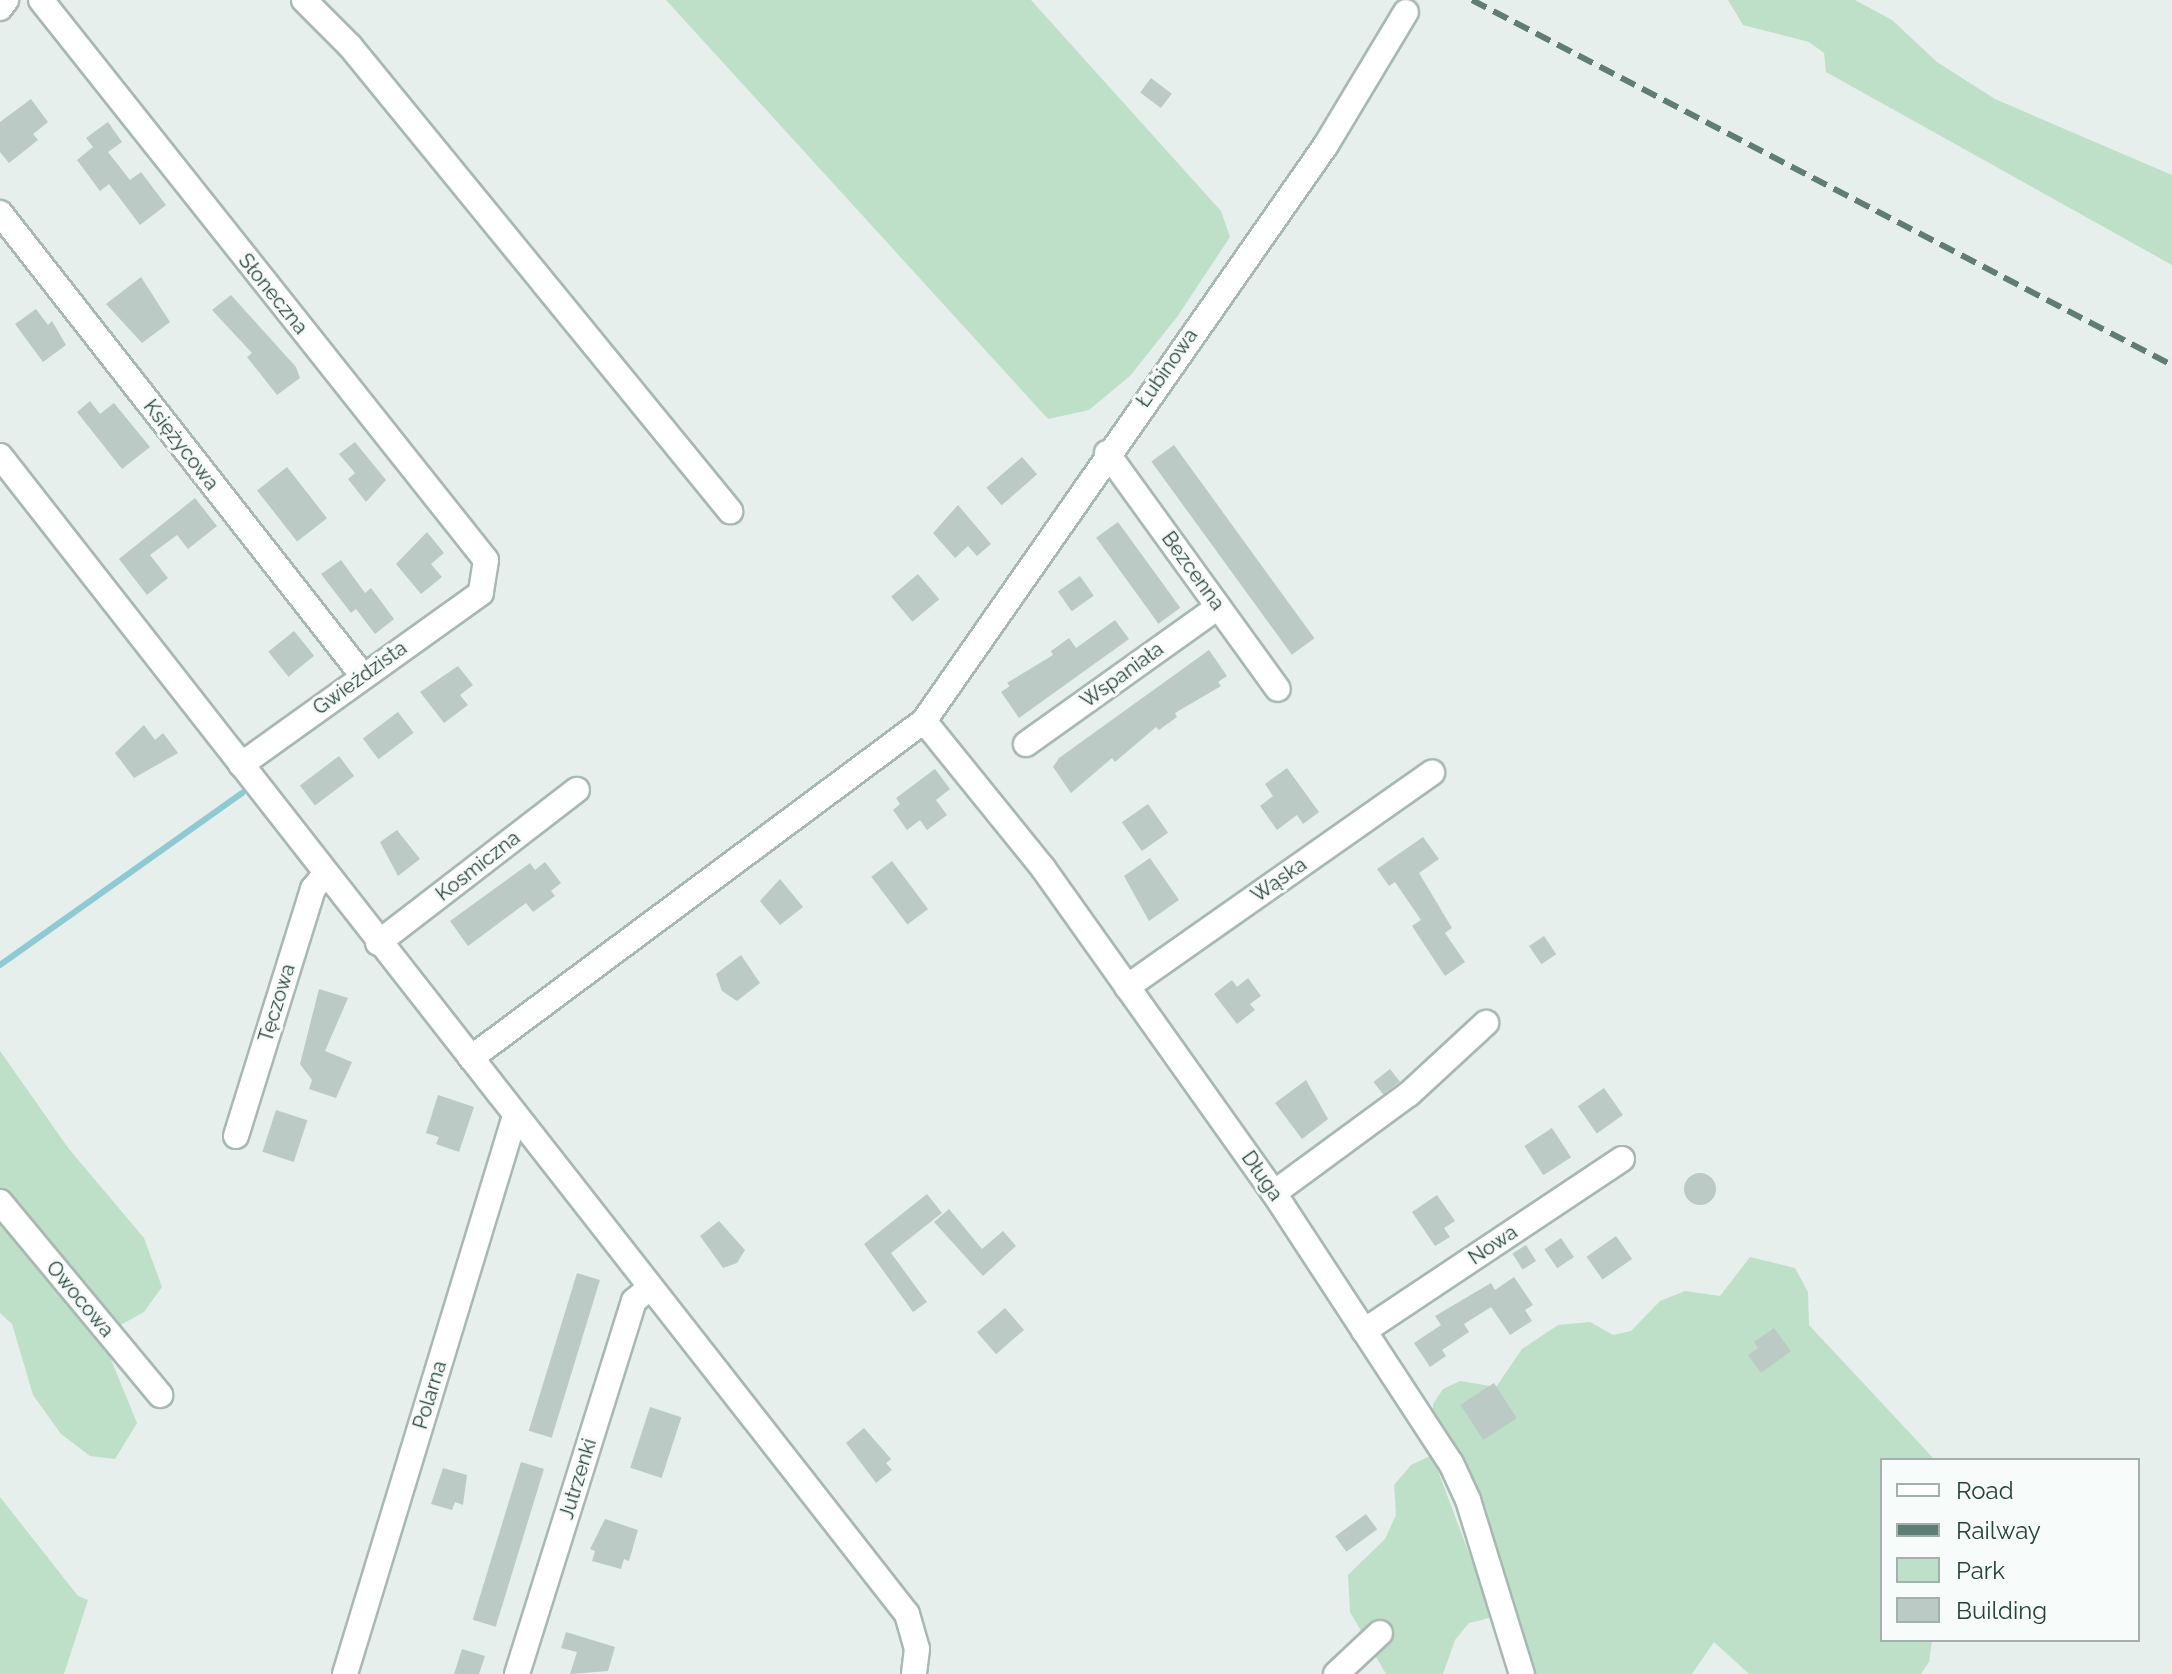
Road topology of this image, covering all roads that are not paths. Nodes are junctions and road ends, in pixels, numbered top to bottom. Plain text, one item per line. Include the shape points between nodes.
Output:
1 (6, 0) edge
2 (41, 0) edge
3 (304, 0) edge
4 (0, 8) edge
5 (1406, 12) dead end
6 (0, 213) edge
7 (1107, 453) junction
8 (0, 456) edge
9 (730, 511) dead end
10 (481, 593) joint
11 (1218, 607) junction
12 (363, 676) junction
13 (1278, 689) dead end
14 (924, 721) junction
15 (1026, 744) dead end
16 (241, 765) junction
17 (1432, 773) dead end
18 (577, 790) dead end
19 (325, 874) junction
20 (378, 943) junction
21 (1127, 987) junction
22 (1486, 1023) dead end
23 (471, 1058) junction
24 (515, 1116) junction
25 (236, 1136) dead end
26 (1622, 1159) dead end
27 (1274, 1193) junction
28 (0, 1202) edge
29 (648, 1289) junction
30 (1364, 1331) junction
31 (160, 1395) dead end
32 (1380, 1633) dead end
33 (918, 1673) edge
34 (345, 1674) edge
35 (517, 1674) edge
36 (1336, 1674) edge
37 (1522, 1674) edge

1 - 4 street
2 - 10 street, Słoneczna via 486,560
3 - 9 street via 350,46
5 - 7 street, Łubinowa via 1326,145
6 - 12 street, Księżycowa
7 - 11 street, Bezcenna
7 - 14 street, Łubinowa
8 - 16 street
10 - 12 street, Gwieździsta
11 - 13 street, Bezcenna
11 - 15 street, Wspaniała
12 - 16 street, Gwieździsta
14 - 21 street, Długa via 1043,868
14 - 23 street, Łubinowa
16 - 19 street
17 - 21 street, Wąska
18 - 20 street, Kosmiczna
19 - 20 street
19 - 25 street, Tęczowa via 313,889
20 - 23 street
21 - 27 street, Długa
22 - 27 street via 1409,1094
23 - 24 street
24 - 29 street
24 - 34 street, Polarna
26 - 30 street, Nowa
27 - 30 street, Długa
28 - 31 street, Owocowa
29 - 33 street via 907,1614 915,1633
29 - 35 street, Jutrzenki via 634,1301
30 - 37 street, Długa via 1457,1475
32 - 36 street

